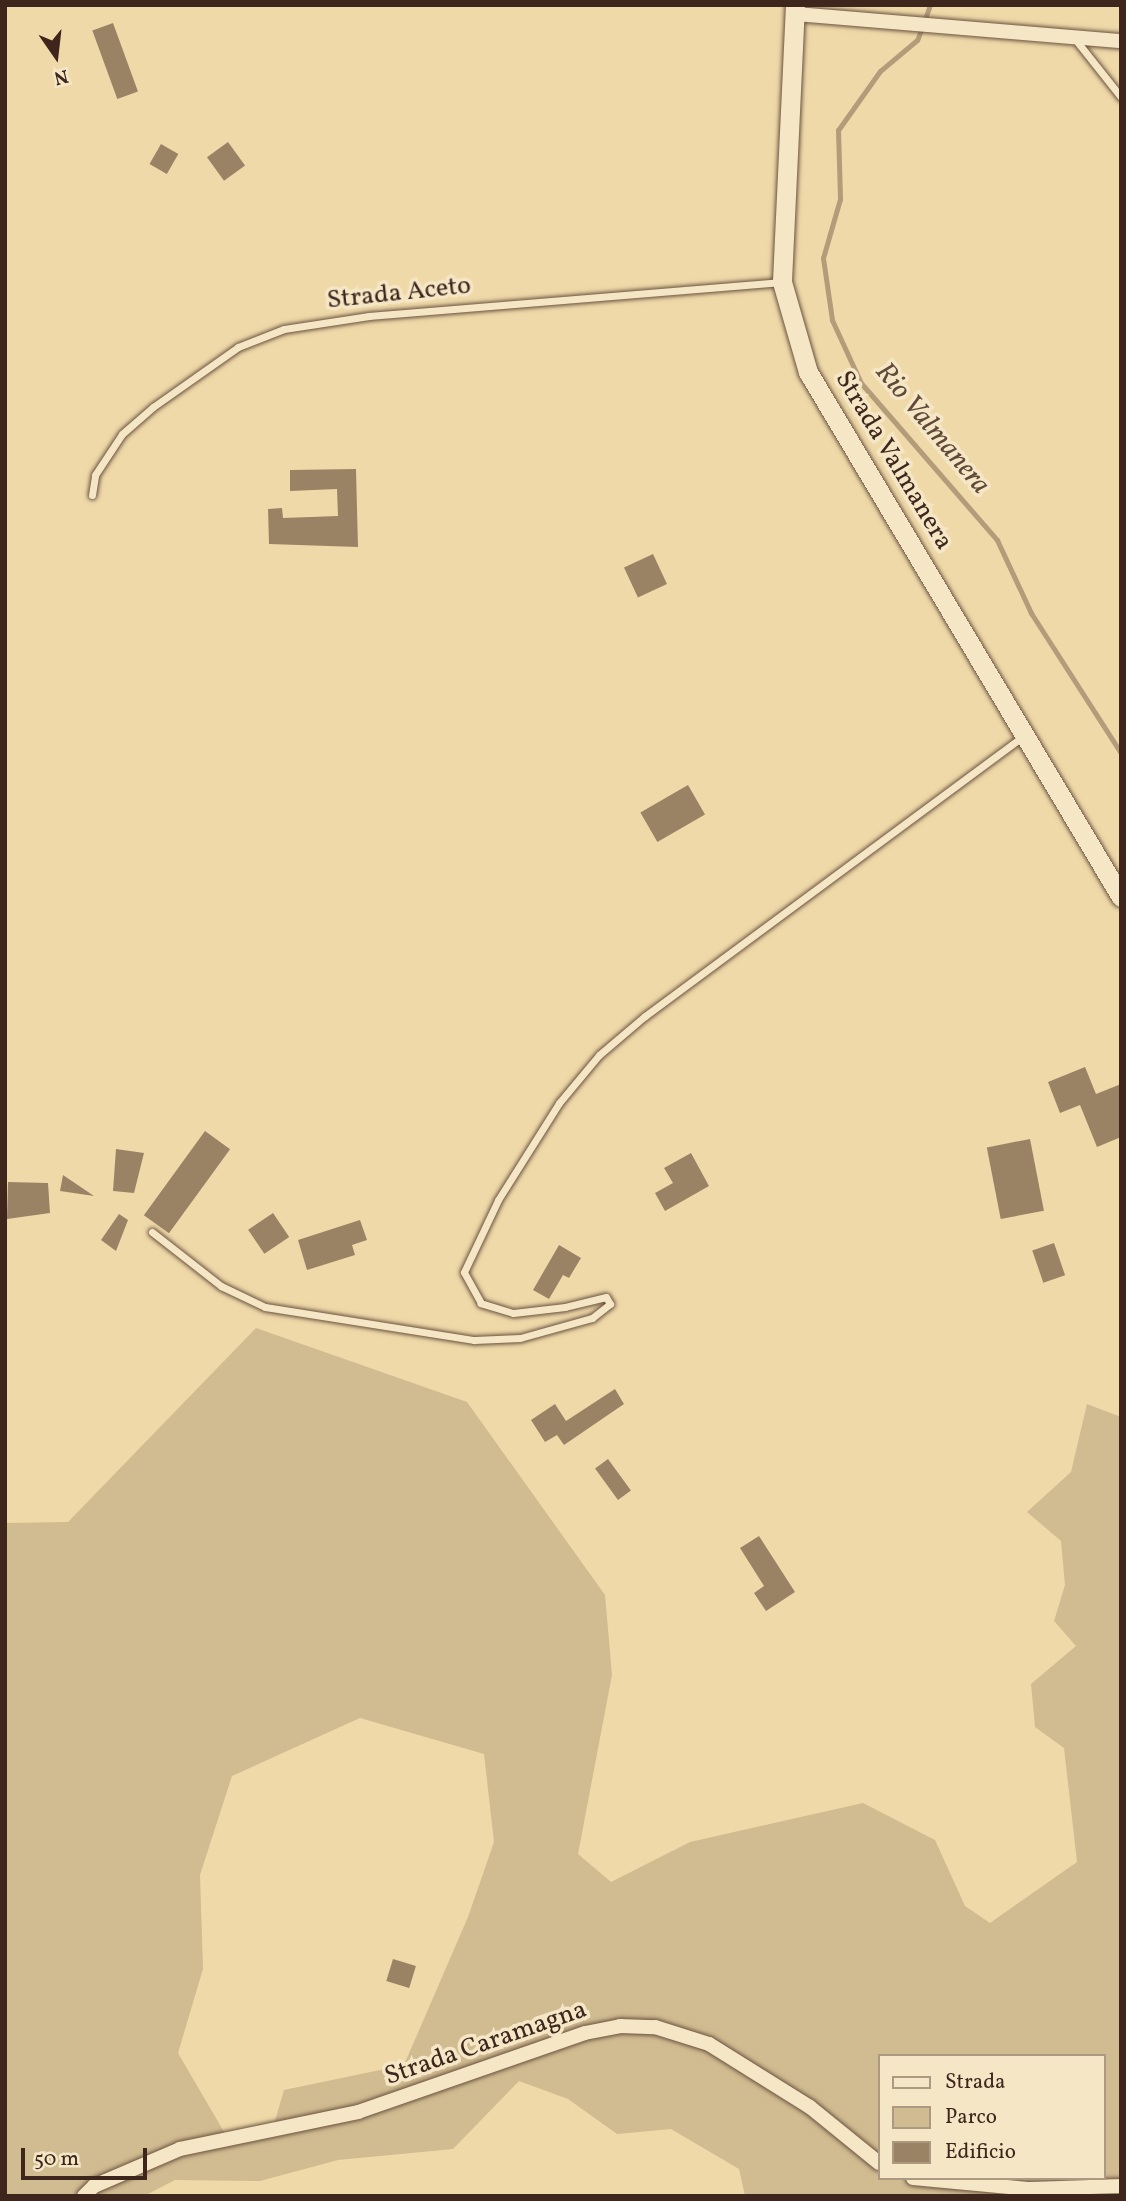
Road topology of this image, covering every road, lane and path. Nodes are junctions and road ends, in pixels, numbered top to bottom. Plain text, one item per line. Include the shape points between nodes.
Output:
1 (796, 10) edge
2 (1075, 40) junction
3 (1121, 41) edge
4 (1121, 97) edge
5 (782, 282) junction
6 (92, 495) dead end
7 (1027, 734) junction
8 (1121, 897) edge
9 (152, 1233) dead end
10 (878, 2162) edge
11 (934, 2180) edge
12 (1121, 2186) edge
13 (84, 2196) edge

1 - 2 street
1 - 5 street, Strada Valmanera
2 - 3 street
2 - 4 lane
5 - 6 lane, Strada Aceto via 369,316 284,329 239,347 153,407 122,434 94,475
5 - 7 street, Strada Valmanera via 808,372
7 - 8 street, Strada Valmanera
7 - 9 lane via 645,1016 599,1055 559,1103 498,1200 464,1272 481,1303 513,1313 606,1297 610,1304 592,1318 552,1331 494,1340 275,1309 221,1286
10 - 13 street, Strada Caramagna via 810,2108 709,2044 655,2027 620,2026 585,2033 358,2112 180,2149 105,2181
11 - 12 street via 1030,2189

